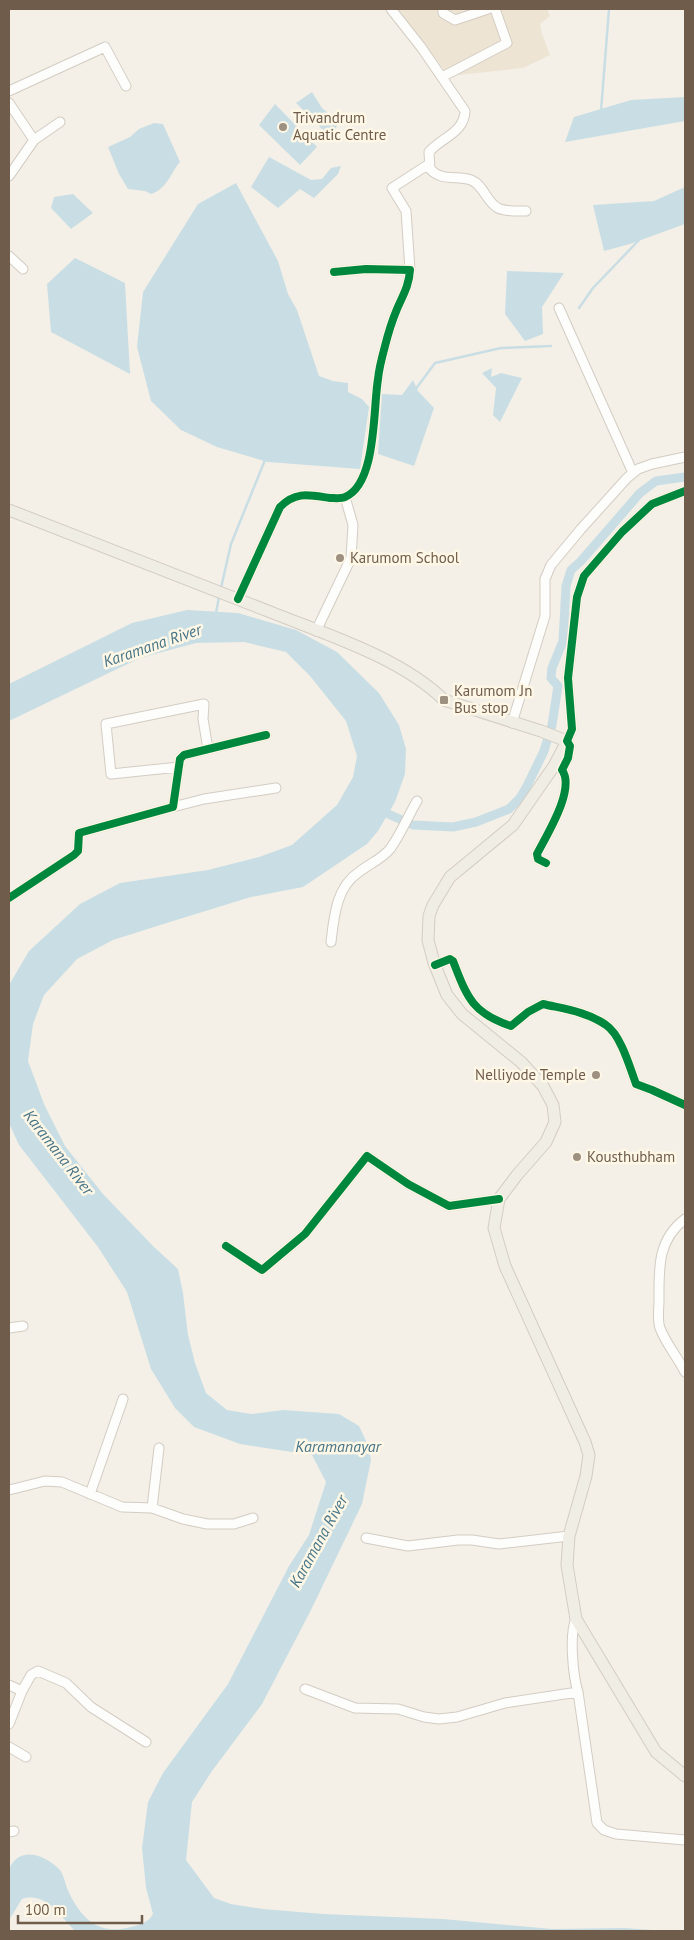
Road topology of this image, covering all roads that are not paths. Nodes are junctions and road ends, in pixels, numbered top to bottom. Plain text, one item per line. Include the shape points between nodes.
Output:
1 (443, 9) edge
2 (488, 9) edge
3 (495, 9) edge
4 (393, 10) edge
5 (442, 77) junction
6 (126, 86) dead end
7 (9, 91) edge
8 (9, 103) edge
9 (60, 122) dead end
10 (34, 140) junction
11 (429, 164) junction
12 (9, 176) edge
13 (526, 212) dead end
14 (9, 256) edge
15 (23, 269) dead end
16 (410, 270) junction
17 (334, 272) dead end
18 (559, 308) dead end
19 (685, 457) edge
20 (633, 473) junction
21 (685, 491) edge
22 (345, 497) junction
23 (9, 510) edge
24 (238, 599) junction
25 (316, 631) junction
26 (512, 723) junction
27 (266, 735) dead end
28 (567, 741) junction
29 (208, 749) junction
30 (179, 767) junction
31 (276, 788) dead end
32 (417, 801) dead end
33 (173, 807) junction
34 (546, 864) dead end
35 (9, 898) edge
36 (331, 942) dead end
37 (435, 965) junction
38 (685, 1105) edge
39 (499, 1200) junction
40 (685, 1219) edge
41 (226, 1246) dead end
42 (23, 1326) dead end
43 (9, 1328) edge
44 (685, 1372) edge
45 (123, 1399) dead end
46 (159, 1448) dead end
47 (9, 1490) edge
48 (90, 1494) junction
49 (152, 1508) junction
50 (253, 1518) dead end
51 (569, 1536) junction
52 (366, 1538) dead end
53 (576, 1619) junction
54 (9, 1685) edge
55 (305, 1689) dead end
56 (22, 1690) junction
57 (578, 1692) junction
58 (9, 1724) edge
59 (146, 1742) dead end
60 (9, 1747) edge
61 (26, 1756) dead end
62 (685, 1776) edge
63 (685, 1840) edge

1 - 2 street via 443,13 455,20
3 - 5 street via 507,43
4 - 5 street
5 - 11 street via 465,111 465,120 429,152
6 - 7 street via 105,47
8 - 10 street
9 - 10 street
10 - 12 street
11 - 13 street via 435,174 442,177 473,181 498,208
11 - 16 street via 392,188 406,212
14 - 15 street
16 - 17 street
16 - 22 street via 409,283 385,345 378,380 373,446 363,476
18 - 20 street
19 - 20 street via 652,464
20 - 26 street via 551,565 546,580 545,616
21 - 28 street via 652,504 622,532 584,576 577,597 568,678 572,729
22 - 24 street via 300,496 290,498 280,507
22 - 25 street via 353,525 351,558
23 - 24 main road
24 - 25 main road
25 - 26 main road via 408,672 444,700
26 - 28 main road
27 - 29 street
28 - 34 street via 570,746 562,770 565,773 564,794 560,810 537,854 538,859
28 - 37 main road via 554,766 513,825 450,877 433,905 428,940
29 - 30 street via 184,755
29 - 30 street via 203,719 204,699 106,724 111,774
30 - 33 street
31 - 33 street
32 - 36 street via 383,856 357,873 343,890
33 - 35 street via 79,833 78,851 74,855
37 - 38 street via 450,959 453,961 476,1008 494,1020 511,1026 543,1004 580,1013 607,1026 620,1043 636,1084
37 - 39 main road via 447,995 462,1014 521,1062 543,1086 553,1105 555,1122 546,1142
39 - 41 street via 449,1206 366,1156 305,1234 262,1270
39 - 51 main road via 494,1228 505,1266 586,1442 586,1476
40 - 44 street via 675,1227 664,1246 658,1289 659,1325 664,1340
42 - 43 street
45 - 48 street
46 - 49 street
47 - 48 street via 44,1481 62,1482
48 - 49 street via 122,1507
49 - 50 street via 183,1520 207,1524 234,1524
51 - 52 street via 499,1544 458,1540 408,1546
51 - 53 main road via 567,1565
53 - 57 street via 573,1625 573,1670
53 - 62 main road via 656,1752
54 - 56 street
55 - 57 street via 356,1708 398,1709 439,1719 505,1703
56 - 58 street
56 - 59 street via 31,1674 38,1672 53,1677 66,1683 91,1707
57 - 63 street via 597,1823 604,1830 616,1834
60 - 61 street

